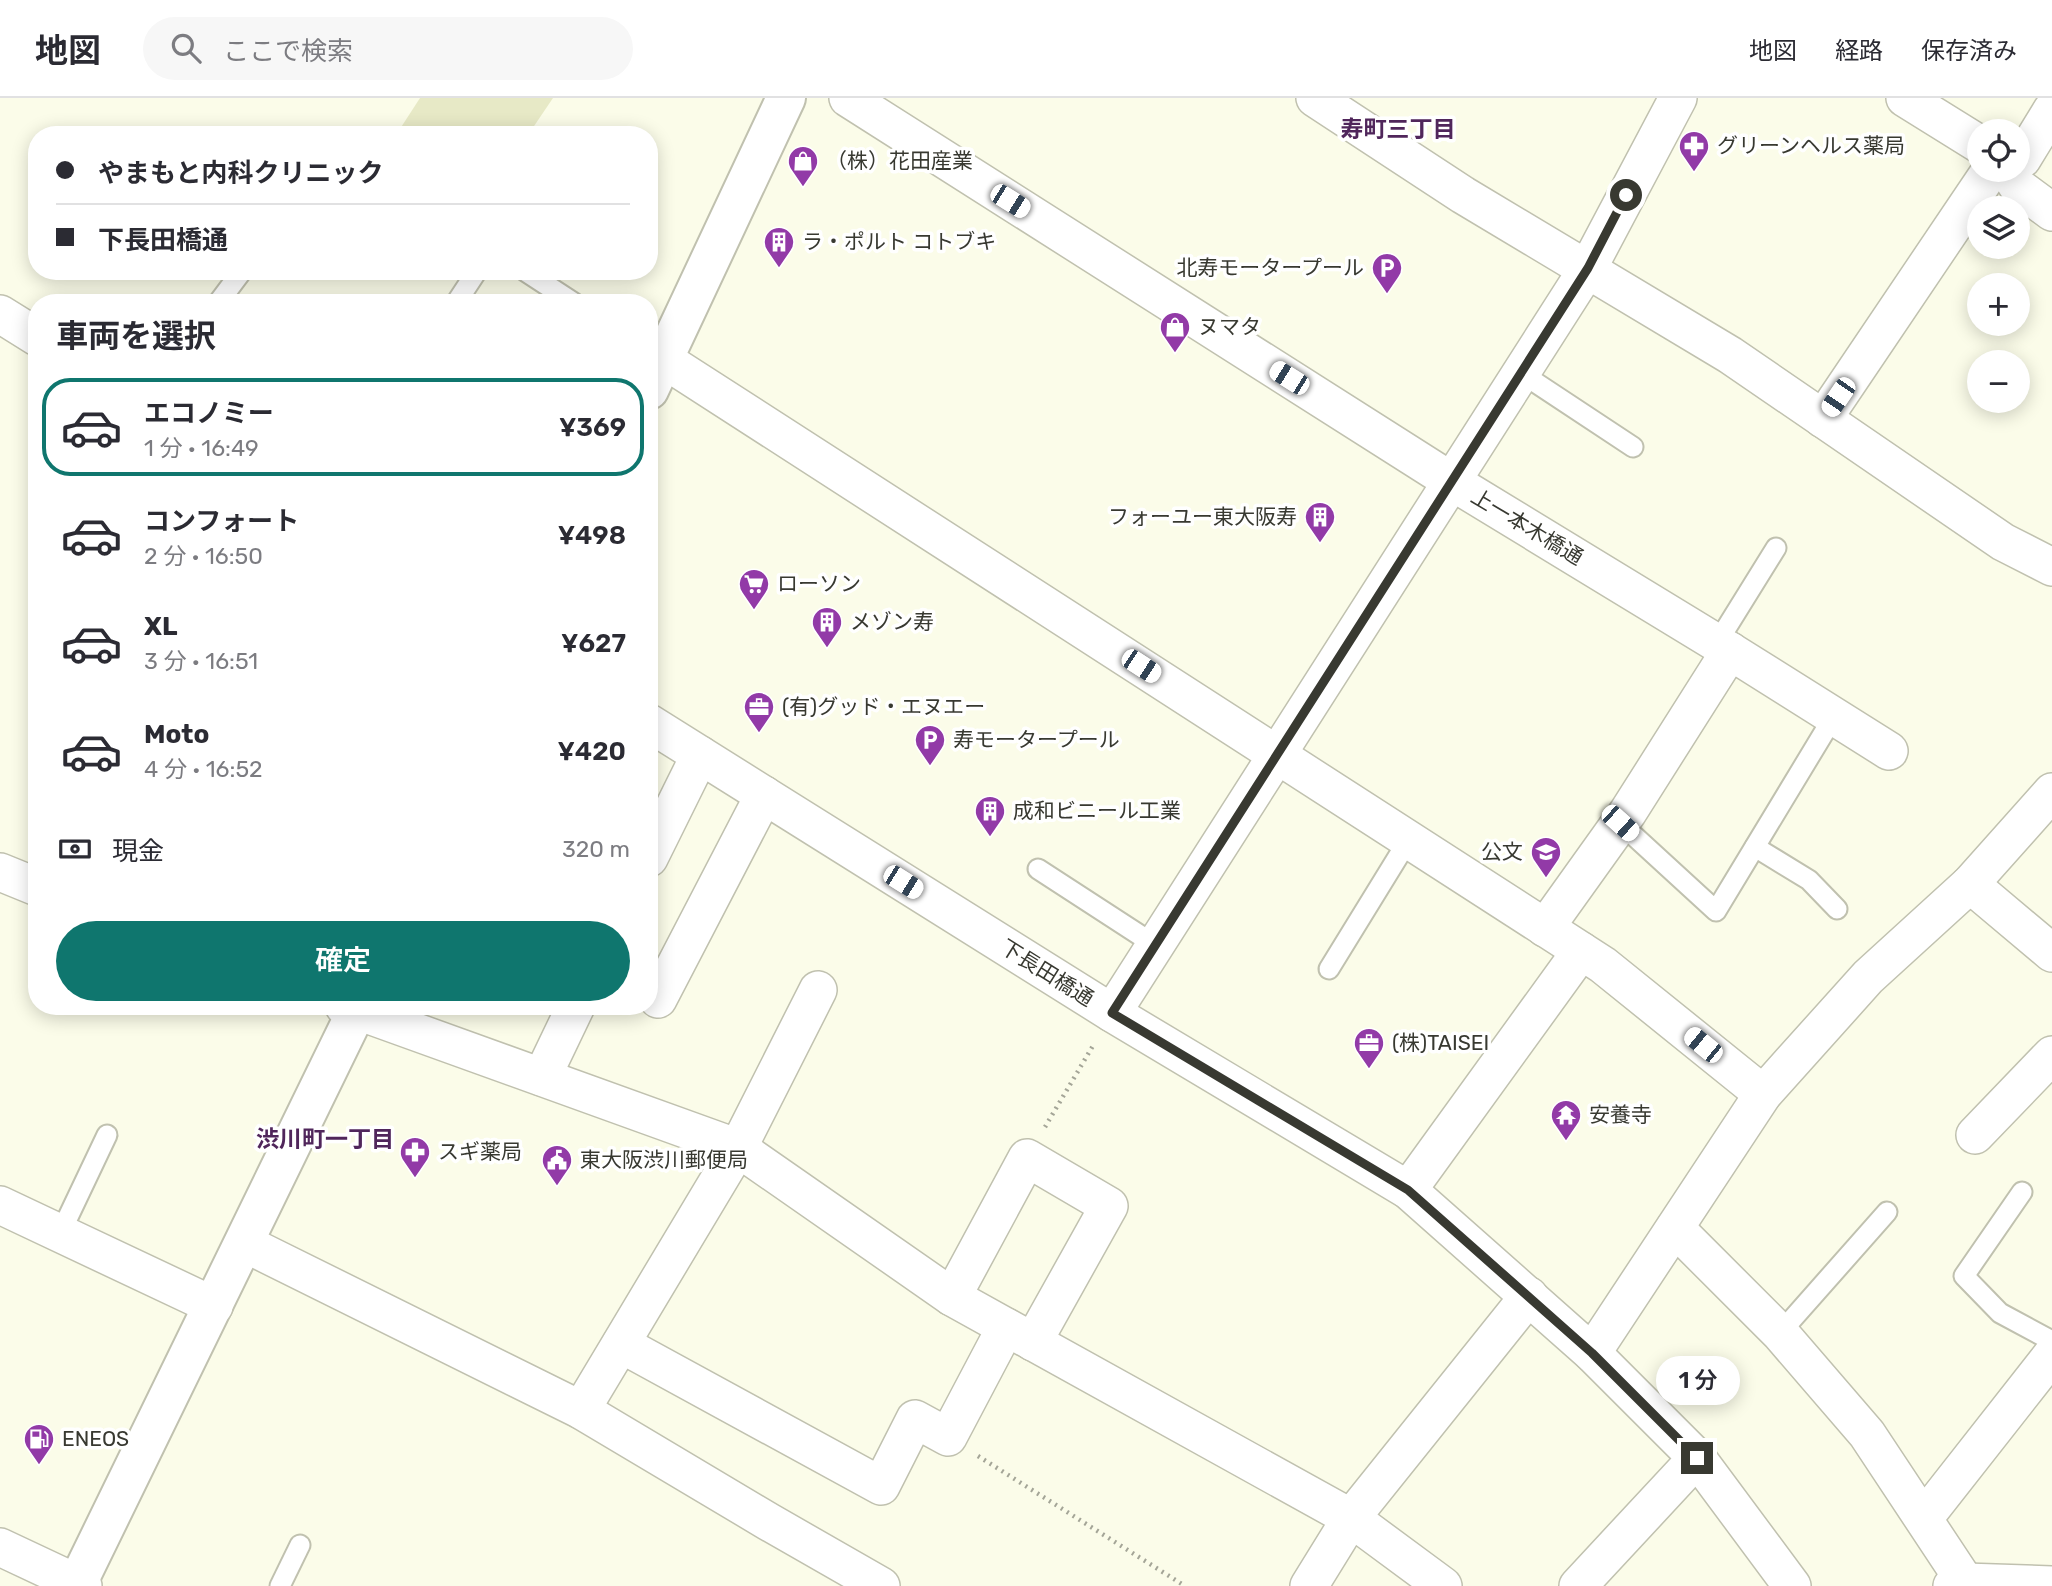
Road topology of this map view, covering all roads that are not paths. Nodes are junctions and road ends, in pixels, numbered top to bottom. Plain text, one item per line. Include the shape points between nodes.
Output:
1 (786, 98) edge
2 (848, 98) edge
3 (1315, 98) edge
4 (1678, 98) edge
5 (1905, 98) edge
6 (2052, 110) edge
7 (1967, 137) edge
8 (2030, 146) edge
9 (1983, 182) edge
10 (2015, 182) edge
11 (2052, 212) edge
12 (1588, 268) junction
13 (539, 280) edge
14 (560, 294) edge
15 (0, 314) edge
16 (28, 331) edge
17 (658, 358) edge
18 (658, 368) edge
19 (1521, 373) junction
20 (1823, 419) junction
21 (1633, 447) dead end
22 (1451, 481) junction
23 (1776, 548) dead end
24 (2052, 567) edge
25 (1723, 647) junction
26 (1833, 716) junction
27 (658, 729) edge
28 (1889, 751) dead end
29 (1278, 753) junction
30 (700, 755) junction
31 (2052, 792) edge
32 (764, 795) junction
33 (1620, 823) junction
34 (1409, 839) junction
35 (658, 840) edge
36 (1755, 847) junction
37 (1038, 869) dead end
38 (0, 872) edge
39 (28, 883) edge
40 (1970, 884) junction
41 (1837, 909) dead end
42 (1545, 928) junction
43 (1155, 945) junction
44 (1581, 951) junction
45 (2052, 953) edge
46 (1329, 970) dead end
47 (818, 990) dead end
48 (659, 999) dead end
49 (1112, 1013) junction
50 (350, 1015) edge
51 (372, 1015) edge
52 (572, 1015) edge
53 (2052, 1055) edge
54 (541, 1077) junction
55 (1763, 1094) junction
56 (107, 1135) dead end
57 (1975, 1135) dead end
58 (738, 1148) junction
59 (1408, 1190) junction
60 (2022, 1192) dead end
61 (0, 1205) edge
62 (1887, 1212) dead end
63 (1675, 1228) junction
64 (60, 1234) junction
65 (244, 1243) junction
66 (1529, 1296) junction
67 (952, 1297) junction
68 (214, 1306) junction
69 (1780, 1333) junction
70 (1020, 1335) junction
71 (2052, 1341) edge
72 (621, 1344) junction
73 (1592, 1353) junction
74 (2052, 1355) edge
75 (581, 1410) junction
76 (1697, 1458) junction
77 (1351, 1518) junction
78 (1924, 1518) junction
79 (300, 1545) dead end
80 (0, 1547) edge
81 (1959, 1584) edge
82 (79, 1585) edge
83 (2052, 1585) edge
84 (280, 1586) edge
85 (881, 1586) edge
86 (1309, 1586) edge
87 (1443, 1586) edge
88 (1578, 1586) edge
89 (1792, 1586) edge

1 - 17 street
2 - 22 street, 上一本木橋通
3 - 12 street via 1463,195
4 - 12 street
5 - 7 street
6 - 8 street
9 - 20 street
10 - 11 street
12 - 19 street
12 - 20 street via 1730,355
13 - 14 lane
15 - 16 street
18 - 29 street
19 - 21 lane
19 - 22 street
20 - 24 street via 2003,542
22 - 25 street, 上一本木橋通
22 - 29 street
23 - 25 lane
25 - 26 street, 上一本木橋通
25 - 33 street
26 - 28 street, 上一本木橋通
26 - 36 lane
27 - 30 street, 下長田橋通
29 - 34 street
29 - 43 street
30 - 32 street, 下長田橋通
30 - 35 street
31 - 40 street
32 - 48 street
32 - 49 street, 下長田橋通
33 - 36 lane via 1716,911
33 - 42 street
34 - 42 street
34 - 46 lane
36 - 41 lane via 1809,880
37 - 43 lane
38 - 39 street
40 - 45 street
40 - 55 street via 1868,977
42 - 44 street
43 - 49 street
44 - 55 street
44 - 59 street
47 - 58 street
49 - 59 street, 下長田橋通
50 - 65 street
51 - 54 street
52 - 54 street
53 - 57 street
54 - 58 street
55 - 63 street
56 - 64 lane
58 - 67 street
58 - 72 street
59 - 66 street, 下長田橋通
60 - 71 lane via 1964,1276 2000,1313
61 - 64 street
62 - 69 lane
63 - 69 street
63 - 73 street
64 - 68 street
65 - 68 street
65 - 75 street
66 - 73 street, 下長田橋通
66 - 77 street
67 - 70 street
67 - 70 street via 1027,1158 1109,1206
68 - 82 street
69 - 78 street via 1867,1434
70 - 72 street via 948,1437 915,1419 881,1486
70 - 77 street
72 - 75 street
73 - 76 street, 下長田橋通
74 - 78 street
75 - 85 street
76 - 88 street
76 - 89 street, 下長田橋通
77 - 86 street
77 - 87 street
78 - 81 street
79 - 84 lane
80 - 82 street
81 - 83 street

